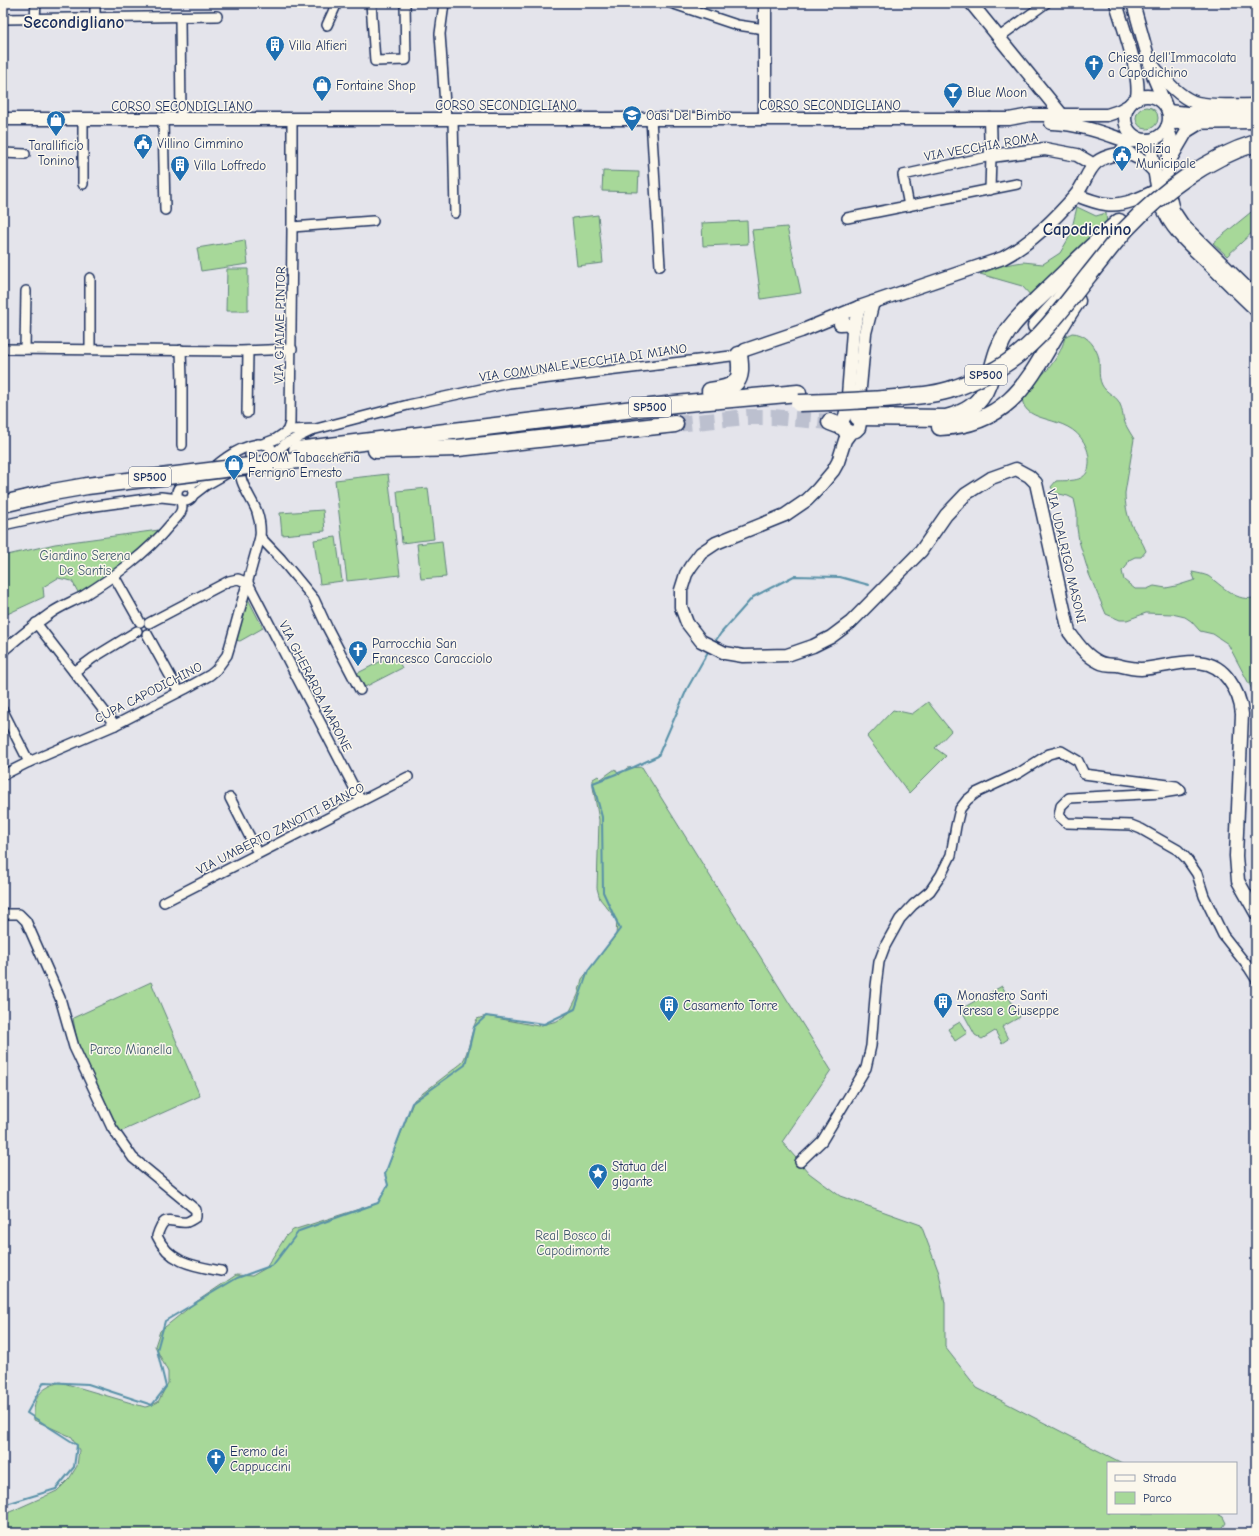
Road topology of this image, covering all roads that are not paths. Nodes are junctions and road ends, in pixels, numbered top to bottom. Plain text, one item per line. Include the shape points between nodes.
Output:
1 (36, 3) edge
2 (96, 3) edge
3 (337, 3) edge
4 (371, 3) edge
5 (405, 3) edge
6 (444, 3) edge
7 (671, 3) edge
8 (765, 3) edge
9 (971, 3) edge
10 (1116, 3) edge
11 (1133, 3) edge
12 (1044, 4) edge
13 (95, 16) junction
14 (217, 16) dead end
15 (35, 18) junction
16 (180, 18) junction
17 (3, 19) edge
18 (327, 25) dead end
19 (765, 29) junction
20 (998, 38) junction
21 (1150, 62) junction
22 (1137, 97) junction
23 (1256, 105) edge
24 (1128, 106) junction
25 (1167, 108) junction
26 (1256, 112) edge
27 (1062, 115) junction
28 (3, 119) edge
29 (449, 119) junction
30 (651, 119) junction
31 (765, 119) junction
32 (990, 119) junction
33 (1009, 119) junction
34 (83, 120) junction
35 (163, 120) junction
36 (181, 120) junction
37 (292, 120) junction
38 (1201, 122) junction
39 (1256, 122) edge
40 (1168, 125) junction
41 (1078, 126) junction
42 (1256, 131) edge
43 (1146, 140) junction
44 (1256, 143) edge
45 (3, 153) edge
46 (1129, 153) junction
47 (25, 154) dead end
48 (991, 156) junction
49 (1168, 163) junction
50 (1092, 166) junction
51 (1155, 172) junction
52 (83, 184) dead end
53 (1017, 184) dead end
54 (990, 190) junction
55 (1157, 190) junction
56 (1076, 195) junction
57 (909, 206) junction
58 (166, 210) dead end
59 (455, 213) dead end
60 (847, 218) dead end
61 (373, 221) dead end
62 (1119, 222) junction
63 (292, 226) junction
64 (1105, 255) junction
65 (660, 266) dead end
66 (90, 278) dead end
67 (26, 291) dead end
68 (1256, 297) edge
69 (873, 302) junction
70 (859, 307) junction
71 (1256, 310) edge
72 (840, 324) junction
73 (859, 332) junction
74 (3, 349) edge
75 (25, 349) junction
76 (90, 349) junction
77 (292, 349) junction
78 (181, 350) junction
79 (248, 351) junction
80 (739, 355) junction
81 (799, 398) junction
82 (247, 413) dead end
83 (675, 424) tunnel mouth
84 (851, 426) junction
85 (290, 428) junction
86 (316, 429) junction
87 (260, 444) junction
88 (182, 445) dead end
89 (376, 445) junction
90 (296, 450) junction
91 (274, 454) junction
92 (242, 467) junction
93 (256, 467) junction
94 (187, 484) junction
95 (177, 489) junction
96 (3, 494) edge
97 (193, 495) junction
98 (161, 497) junction
99 (179, 499) junction
100 (3, 504) edge
101 (3, 525) edge
102 (260, 537) junction
103 (114, 576) junction
104 (248, 583) junction
105 (36, 623) junction
106 (149, 623) junction
107 (138, 626) junction
108 (146, 634) junction
109 (3, 652) edge
110 (74, 672) junction
111 (360, 690) dead end
112 (179, 692) junction
113 (3, 711) edge
114 (115, 724) junction
115 (29, 762) junction
116 (3, 775) edge
117 (408, 777) dead end
118 (230, 798) dead end
119 (361, 801) junction
120 (258, 853) junction
121 (164, 902) dead end
122 (1256, 913) edge
123 (3, 914) edge
124 (1256, 979) edge
125 (800, 1162) dead end
126 (221, 1271) dead end

1 - 15 street
2 - 13 street
3 - 18 street
4 - 5 street via 375,61 406,60
6 - 29 street via 440,34
7 - 19 street via 737,25
8 - 19 main road
9 - 20 main road
10 - 22 main road via 1136,74
11 - 21 main road
12 - 20 street
13 - 15 street
13 - 16 street
14 - 16 street
15 - 17 street
16 - 36 street
19 - 31 main road
20 - 27 main road
21 - 23 main road via 1178,92 1190,100 1202,104
21 - 25 main road
22 - 24 main road
22 - 25 main road via 1156,97
24 - 27 main road, CORSO SECONDIGLIANO via 1107,115
24 - 43 main road via 1124,117 1126,128 1133,136
25 - 26 main road via 1187,113
25 - 40 main road
27 - 33 main road, CORSO SECONDIGLIANO via 1030,115
28 - 34 main road, CORSO SECONDIGLIANO
29 - 30 main road, CORSO SECONDIGLIANO
29 - 37 main road, CORSO SECONDIGLIANO
29 - 59 street
30 - 31 main road, CORSO SECONDIGLIANO
30 - 65 street
31 - 32 main road, CORSO SECONDIGLIANO
32 - 33 main road, CORSO SECONDIGLIANO
32 - 48 main road
33 - 41 main road, CORSO SECONDIGLIANO
34 - 35 main road, CORSO SECONDIGLIANO
34 - 52 street
35 - 36 main road, CORSO SECONDIGLIANO
35 - 58 street
36 - 37 main road, CORSO SECONDIGLIANO
37 - 63 street, VIA GIAIME PINTOR
38 - 39 main road
38 - 40 main road
38 - 49 main road via 1187,132
40 - 43 main road via 1159,137
40 - 49 main road via 1171,138
41 - 43 main road, CORSO SECONDIGLIANO via 1124,141
41 - 46 main road
42 - 62 highway, SP500 via 1175,174
43 - 51 main road
44 - 64 highway, SP500, bridge via 1207,165 1181,182 1151,205
45 - 47 street
46 - 50 main road via 1108,156
46 - 51 main road via 1144,161
48 - 50 main road, VIA VECCHIA ROMA via 1045,149 1077,155
48 - 54 street
48 - 57 street, VIA VECCHIA ROMA via 903,174
49 - 68 main road via 1166,182 1170,202 1178,217
50 - 56 main road, VIA COMUNALE VECCHIA DI MIANO
51 - 55 main road
53 - 54 street
54 - 57 street
55 - 56 main road via 1143,197 1115,204 1104,204
55 - 71 main road via 1165,214 1177,231
56 - 69 main road, VIA COMUNALE VECCHIA DI MIANO via 1033,239 1003,258
57 - 60 street
61 - 63 street
62 - 81 highway, SP500 via 1059,301 1036,326 1011,348 983,366 951,379 917,387
62 - 84 highway via 1076,261 1008,331 998,350 988,385 971,407 946,418
63 - 77 street, VIA GIAIME PINTOR
64 - 81 highway, SP500, bridge via 1043,332 1017,356 987,375 954,389 918,396 870,400
64 - 84 highway, bridge via 1032,376 1017,395 997,411 974,422 953,427
66 - 76 street
67 - 75 street
69 - 70 main road, VIA COMUNALE VECCHIA DI MIANO
69 - 73 main road, VIA UDALRIGO MASONI
70 - 72 main road, VIA COMUNALE VECCHIA DI MIANO
70 - 73 main road, VIA UDALRIGO MASONI
70 - 80 main road, VIA COMUNALE VECCHIA DI MIANO via 745,350
72 - 73 main road via 847,323
72 - 80 main road, VIA COMUNALE VECCHIA DI MIANO via 757,354 744,357
73 - 84 main road, VIA UDALRIGO MASONI
74 - 75 street
75 - 76 street
76 - 78 street
77 - 79 street
77 - 85 street, VIA GIAIME PINTOR
78 - 79 street
78 - 88 street
79 - 82 street
80 - 86 street, VIA COMUNALE VECCHIA DI MIANO via 509,383 408,405
80 - 89 highway via 738,379 727,389 457,422
81 - 89 highway, SP500 via 730,398 675,404
83 - 89 highway via 458,448
84 - 122 main road, VIA UDALRIGO MASONI via 833,471 807,500 785,515 716,543 701,553 690,566 681,590 681,607 687,623 701,641 725,653 743,656 787,655 831,637 852,622 920,551 946,515 966,494 991,478 1016,469 1036,483 1069,632 1082,649 1100,663 1140,669 1204,662 1213,665 1227,676 1238,694 1242,714 1236,856 1238,881
85 - 86 street, VIA COMUNALE VECCHIA DI MIANO
85 - 87 street, VIA COMUNALE VECCHIA DI MIANO via 276,439
85 - 90 street, VIA GIAIME PINTOR via 295,436
86 - 90 street, VIA COMUNALE VECCHIA DI MIANO
87 - 91 street via 270,447
87 - 93 street via 254,446 250,453 251,461
87 - 94 street, VIA COMUNALE VECCHIA DI MIANO via 234,452 201,479
89 - 90 highway, SP500
90 - 91 street, VIA COMUNALE VECCHIA DI MIANO via 286,443
90 - 96 highway, SP500 via 86,476
90 - 100 highway, SP500, bridge via 53,492
91 - 93 street, VIA COMUNALE VECCHIA DI MIANO via 270,466 263,469
92 - 93 street, VIA COMUNALE VECCHIA DI MIANO
92 - 97 street, VIA COMUNALE VECCHIA DI MIANO via 206,485
92 - 102 street, CUPA CAPODICHINO via 239,474 256,510 261,526
94 - 95 street
94 - 97 street via 191,487
95 - 98 street
95 - 99 street via 176,495
97 - 99 street via 187,501
98 - 99 street
98 - 101 street via 81,508
99 - 103 street via 182,510 166,531
102 - 104 street, CUPA CAPODICHINO
102 - 111 street via 314,599
103 - 105 street
103 - 107 street
104 - 106 street via 238,579 229,581
104 - 112 street, CUPA CAPODICHINO via 230,645 222,662 210,675
104 - 119 street, VIA GHERARDA MARONE
105 - 109 street
105 - 110 street
106 - 107 street via 146,621
106 - 108 street via 150,629
107 - 108 street via 140,634
107 - 110 street
108 - 112 street
110 - 114 street
112 - 114 street, CUPA CAPODICHINO
113 - 115 street
114 - 115 street, CUPA CAPODICHINO
115 - 116 street, CUPA CAPODICHINO
117 - 119 street, VIA UMBERTO ZANOTTI BIANCO
118 - 120 street
119 - 120 street, VIA UMBERTO ZANOTTI BIANCO
120 - 121 street, VIA UMBERTO ZANOTTI BIANCO
123 - 126 street via 19,914 26,921 60,998 74,1047 109,1122 126,1149 133,1158 196,1210 196,1217 188,1222 170,1219 166,1221 157,1236 161,1245 174,1258
124 - 125 street via 1222,935 1197,874 1178,850 1131,825 1067,823 1059,816 1061,806 1069,798 1181,790 1176,786 1084,774 1078,761 1061,751 1049,754 1019,773 976,793 960,809 951,855 941,876 930,891 900,919 885,946 878,968 871,1046 866,1068 822,1141

